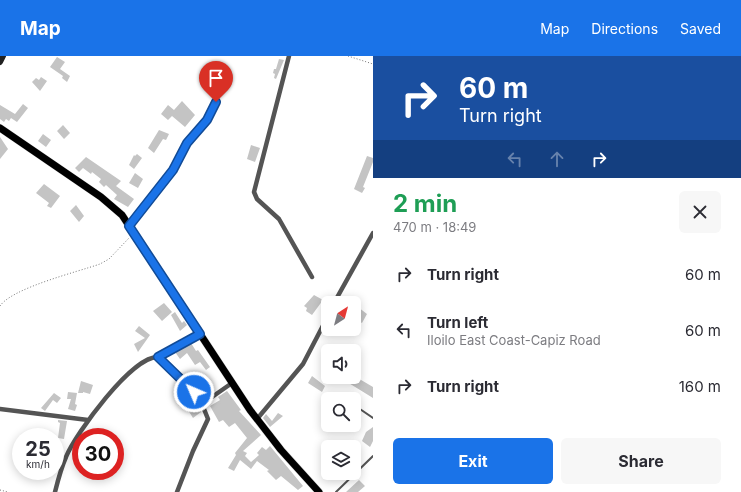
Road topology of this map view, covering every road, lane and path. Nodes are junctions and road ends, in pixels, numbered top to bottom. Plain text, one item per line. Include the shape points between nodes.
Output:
1 (3, 56) edge
2 (289, 56) edge
3 (348, 56) edge
4 (0, 62) edge
5 (373, 64) edge
6 (216, 102) dead end
7 (0, 128) edge
8 (129, 226) junction
9 (373, 233) edge
10 (135, 234) junction
11 (312, 277) dead end
12 (338, 296) edge
13 (0, 306) edge
14 (321, 329) edge
15 (200, 334) junction
16 (158, 357) junction
17 (232, 383) junction
18 (202, 404) junction
19 (0, 409) edge
20 (361, 410) edge
21 (373, 418) edge
22 (257, 419) junction
23 (88, 420) junction
24 (373, 456) edge
25 (0, 490) edge
26 (8, 492) edge
27 (55, 492) edge
28 (177, 492) edge
29 (319, 492) edge
30 (336, 492) edge

1 - 4 street
2 - 11 street via 254,192 279,219
3 - 5 path
6 - 8 street via 207,120 187,143 173,170
7 - 8 main road via 101,197 122,215
8 - 10 main road
9 - 12 street
10 - 13 path via 109,259 100,264 33,287 5,299
10 - 15 main road
14 - 22 street via 303,364
15 - 16 street
15 - 17 main road
16 - 18 street via 194,392
16 - 23 street via 152,357 130,373
17 - 18 street
17 - 22 main road
18 - 28 street via 208,419 192,451
19 - 23 street
20 - 21 lane
22 - 29 main road
23 - 27 street via 66,457
24 - 30 lane
25 - 26 path

